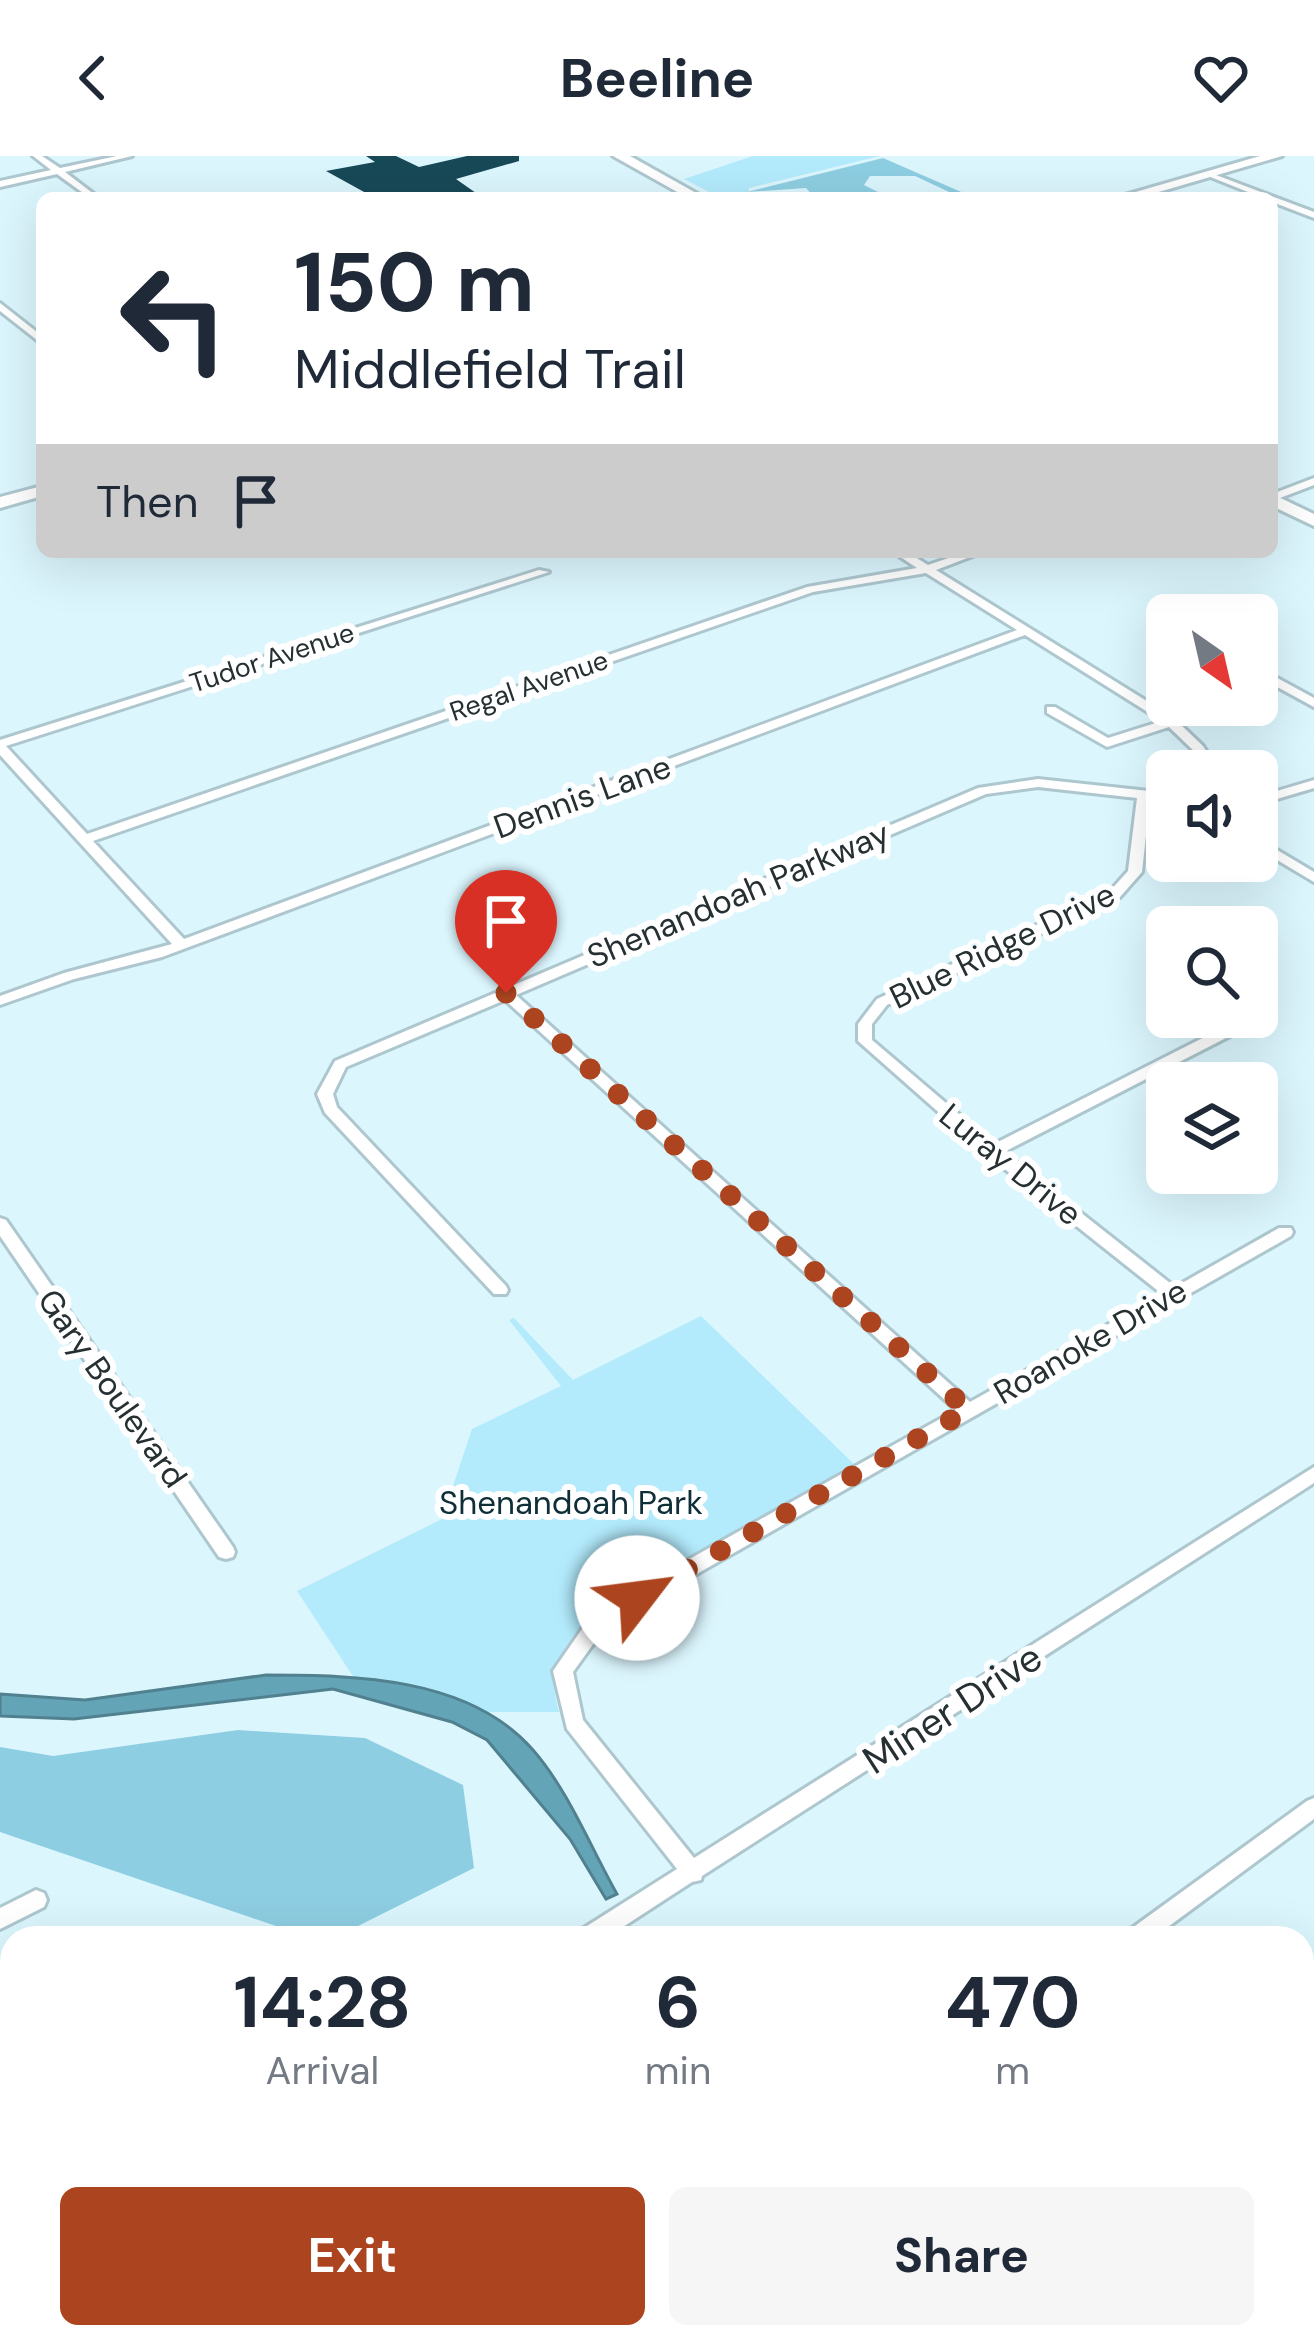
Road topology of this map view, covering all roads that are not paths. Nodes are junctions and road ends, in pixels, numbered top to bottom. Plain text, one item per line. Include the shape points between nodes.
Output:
1 (37, 156) edge
2 (128, 156) edge
3 (620, 156) edge
4 (1275, 156) edge
5 (1249, 159) edge
6 (58, 171) junction
7 (1210, 174) junction
8 (0, 184) edge
9 (87, 192) edge
10 (684, 192) edge
11 (1144, 192) edge
12 (1256, 192) edge
13 (1278, 201) edge
14 (1314, 215) edge
15 (0, 306) edge
16 (36, 336) edge
17 (1314, 481) edge
18 (36, 493) edge
19 (1278, 496) edge
20 (1278, 501) edge
21 (0, 502) edge
22 (1314, 521) edge
23 (908, 558) edge
24 (960, 558) edge
25 (926, 570) junction
26 (544, 572) dead end
27 (1026, 632) junction
28 (1279, 683) edge
29 (1314, 703) edge
30 (1146, 707) edge
31 (1051, 710) dead end
32 (1171, 726) edge
33 (1176, 726) edge
34 (0, 745) edge
35 (1196, 750) edge
36 (1314, 784) edge
37 (1144, 794) joint
38 (1278, 795) edge
39 (86, 839) junction
40 (1278, 855) edge
41 (1314, 878) edge
42 (182, 945) junction
43 (506, 993) junction
44 (0, 1001) edge
45 (865, 1024) joint
46 (1215, 1038) edge
47 (993, 1151) junction
48 (0, 1224) edge
49 (1285, 1232) dead end
50 (500, 1290) dead end
51 (1174, 1294) junction
52 (968, 1410) junction
53 (1314, 1474) edge
54 (226, 1552) dead end
55 (1314, 1808) edge
56 (693, 1873) junction
57 (36, 1900) dead end
58 (0, 1919) edge
59 (607, 1926) edge
60 (1152, 1926) edge

1 - 6 street
2 - 6 street
3 - 10 main road
4 - 5 main road
5 - 7 main road
6 - 8 street
6 - 9 street
7 - 11 main road
7 - 12 street
13 - 14 street
15 - 16 street
17 - 19 street
18 - 21 main road
20 - 22 main road
23 - 25 street
24 - 25 street, Regal Avenue
25 - 27 street
25 - 39 street, Regal Avenue via 811,589
26 - 34 street, Tudor Avenue
27 - 30 street
27 - 42 street, Dennis Lane
28 - 29 street
31 - 32 street via 1107,743
33 - 35 street
34 - 39 street
36 - 38 street
37 - 43 street, Shenandoah Parkway via 1038,783 983,791
37 - 45 street, Blue Ridge Drive via 1135,872 1115,894 882,1003
39 - 42 street
40 - 41 street
42 - 44 street, Dennis Lane
43 - 50 street, Shenandoah Parkway via 362,1051 330,1078 326,1094 330,1109
43 - 52 street
45 - 47 street, Luray Drive via 865,1041 879,1057
46 - 47 street
47 - 51 street, Luray Drive
48 - 54 street, Gary Boulevard
49 - 51 street, Roanoke Drive
51 - 52 street, Roanoke Drive
52 - 56 street, Roanoke Drive via 600,1619 563,1672 574,1723
53 - 56 street, Miner Drive
55 - 60 street
56 - 59 street, Miner Drive
57 - 58 street

